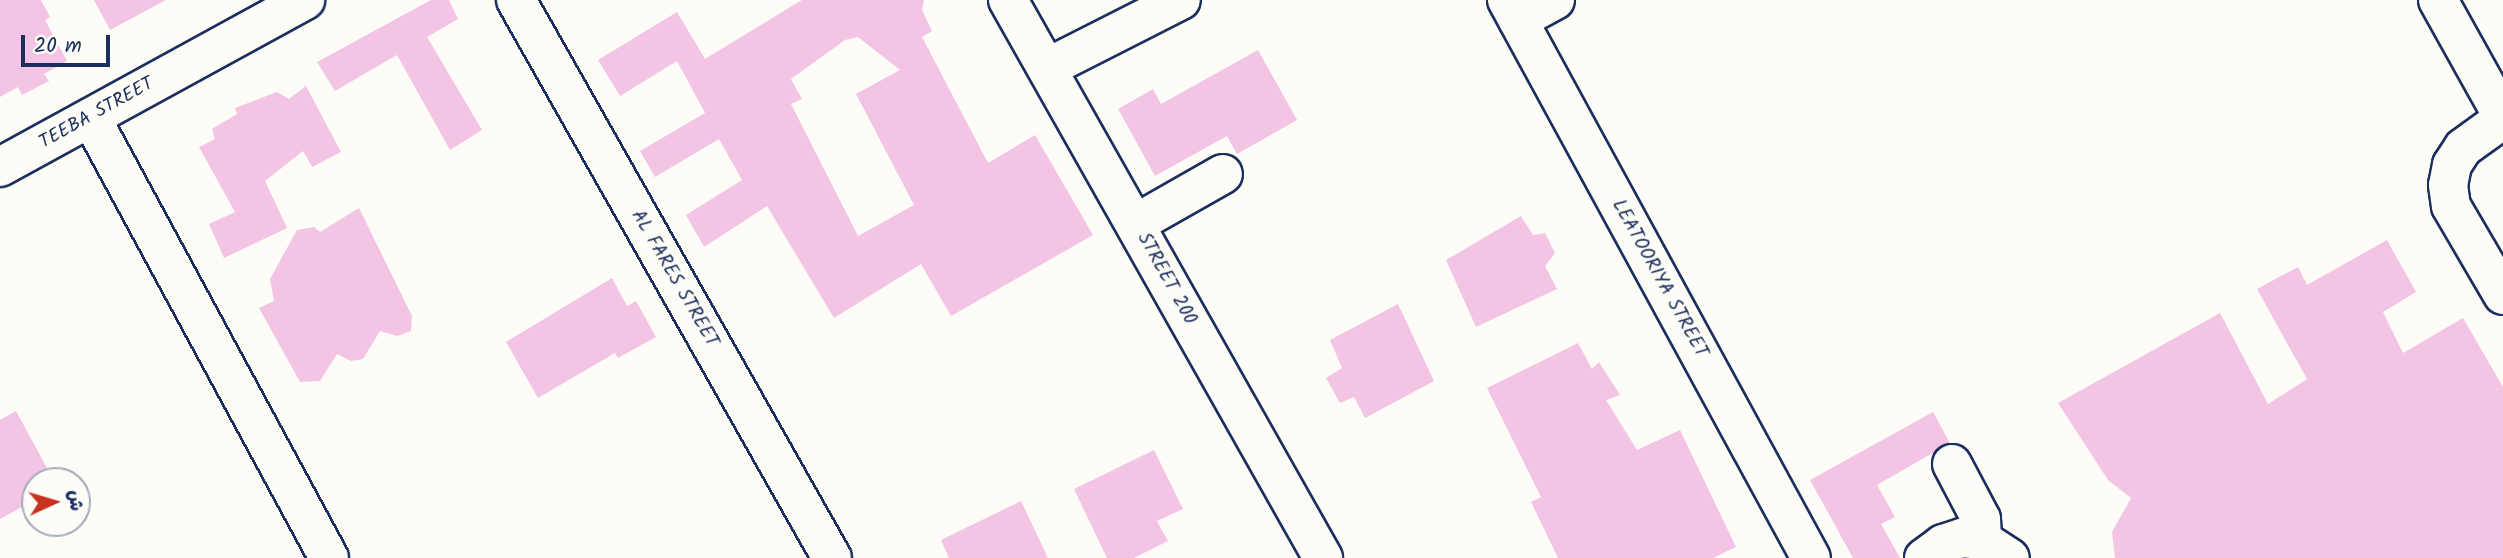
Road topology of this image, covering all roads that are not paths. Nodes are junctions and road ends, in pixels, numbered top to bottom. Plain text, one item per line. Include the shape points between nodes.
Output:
1 (516, 0) edge
2 (1008, 0) edge
3 (1181, 0) edge
4 (1555, 0) edge
5 (2438, 0) edge
6 (287, 4) edge
7 (1512, 10) edge
8 (1047, 68) junction
9 (91, 118) junction
10 (2503, 118) edge
11 (0, 167) edge
12 (1223, 174) dead end
13 (1135, 224) junction
14 (2503, 295) edge
15 (1952, 464) dead end
16 (1996, 549) edge
17 (1927, 557) edge
18 (329, 558) edge
19 (832, 558) edge
20 (1323, 558) edge
21 (1811, 558) edge

1 - 19 street, AL FARES STREET
2 - 8 street, STREET 200
3 - 8 street
4 - 7 street
5 - 10 street
6 - 9 street, TEEBA STREET
7 - 21 street, LEATOORIYA STREET
8 - 13 street, STREET 200
9 - 11 street, TEEBA STREET
9 - 18 street
10 - 14 street via 2463,148 2452,165 2448,186 2451,206
12 - 13 street
13 - 20 street, STREET 200
15 - 16 street
16 - 17 street via 1953,541

